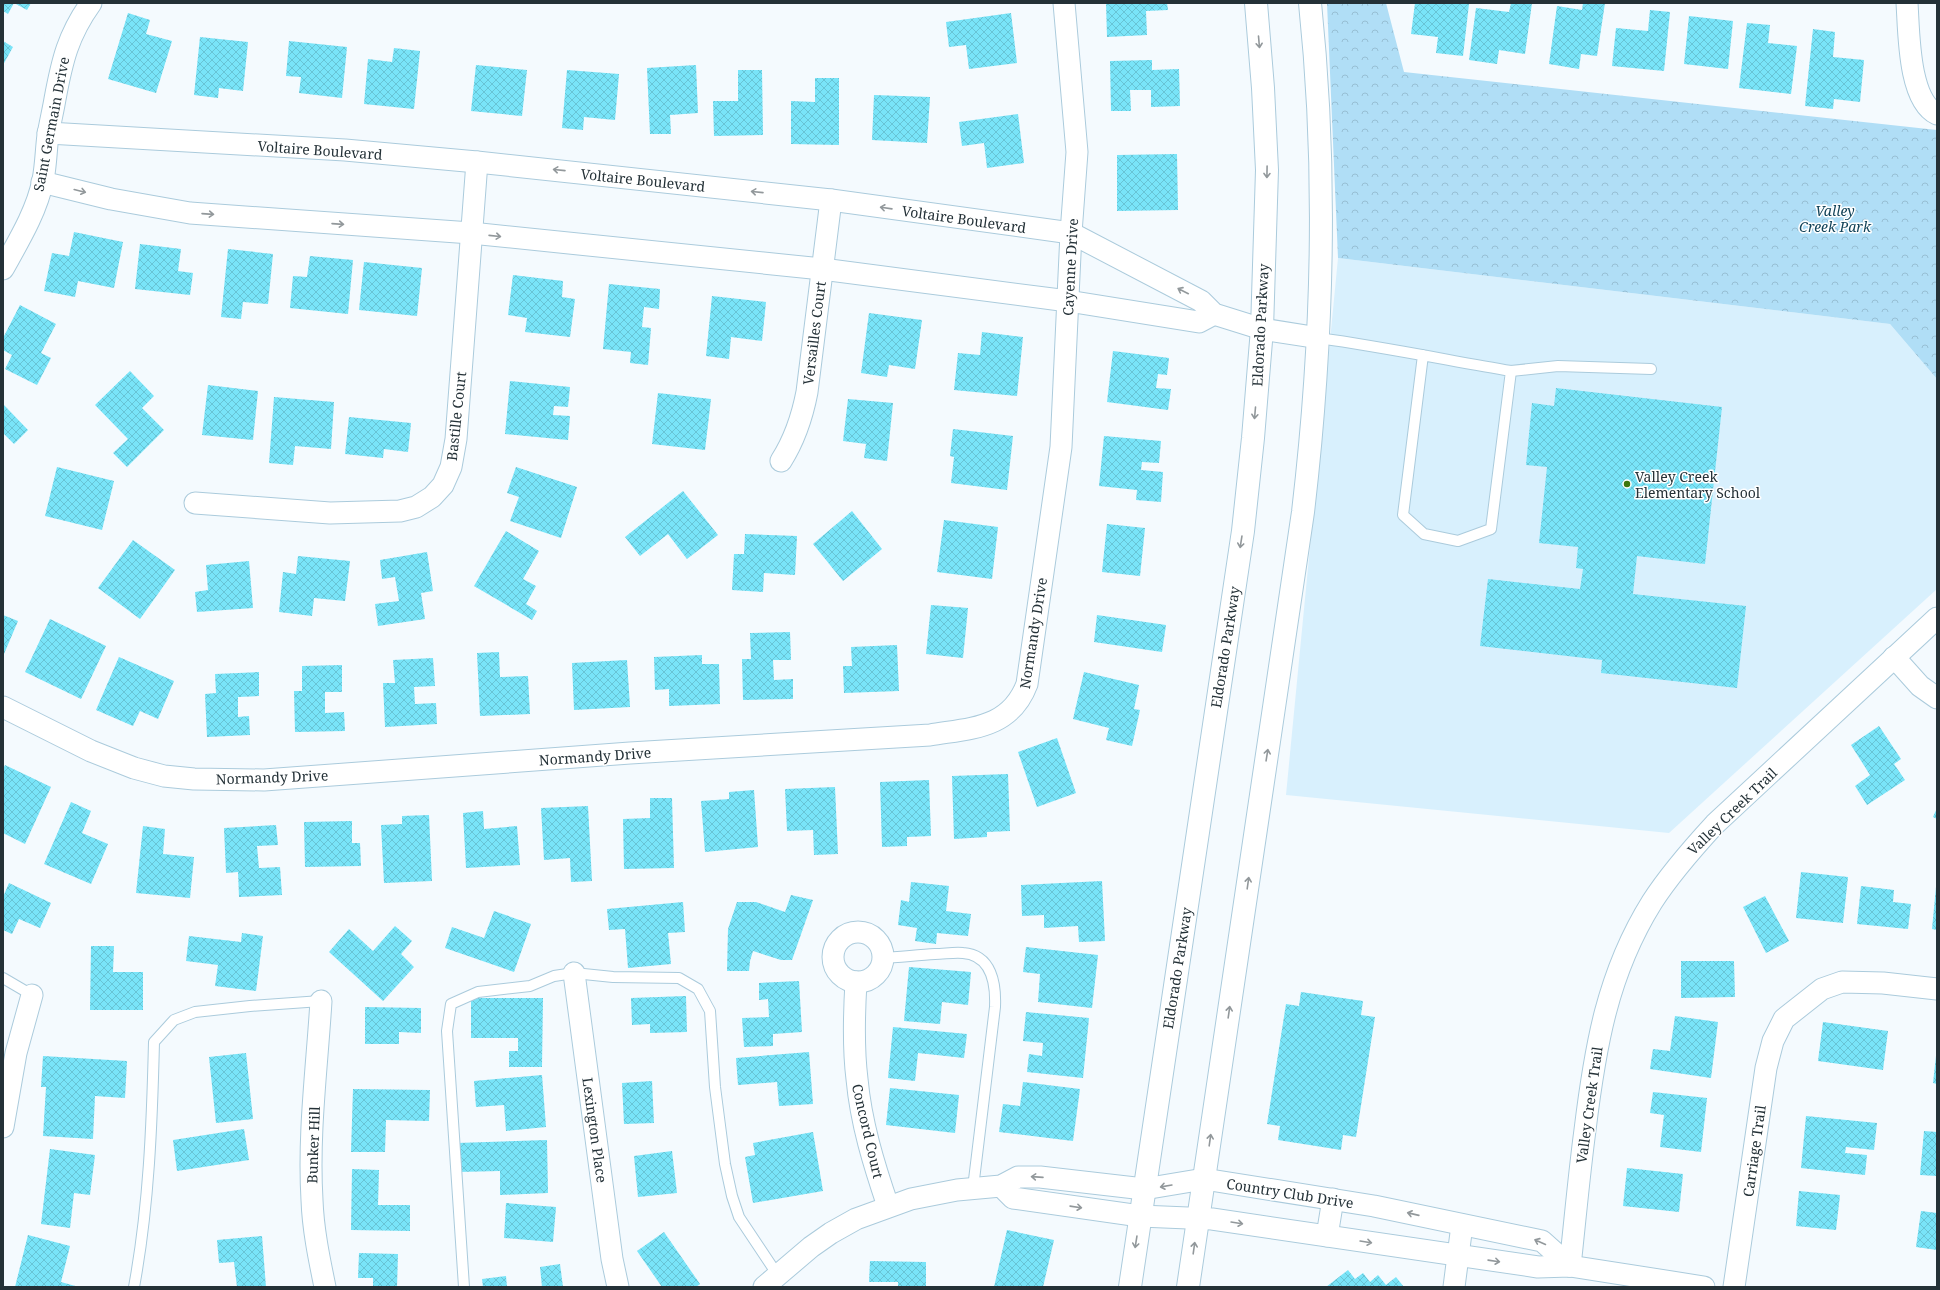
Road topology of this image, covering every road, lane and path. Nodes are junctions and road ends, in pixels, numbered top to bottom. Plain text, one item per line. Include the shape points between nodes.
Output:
1 (91, 3) edge
2 (1064, 3) edge
3 (1256, 3) edge
4 (1310, 3) edge
5 (1907, 3) edge
6 (1937, 114) edge
7 (48, 133) junction
8 (477, 162) junction
9 (42, 182) junction
10 (831, 200) junction
11 (471, 233) junction
12 (1071, 233) junction
13 (3, 269) edge
14 (822, 269) junction
15 (1068, 301) junction
16 (1214, 314) junction
17 (1262, 329) junction
18 (1319, 338) junction
19 (1423, 356) junction
20 (1651, 370) dead end
21 (1510, 371) junction
22 (781, 461) dead end
23 (195, 504) dead end
24 (1048, 531) joint
25 (1937, 618) edge
26 (1894, 657) junction
27 (1937, 698) edge
28 (3, 707) edge
29 (882, 958) junction
30 (574, 973) junction
31 (3, 978) edge
32 (856, 982) junction
33 (1937, 989) edge
34 (32, 995) joint
35 (321, 1001) joint
36 (3, 1127) edge
37 (1204, 1179) junction
38 (1001, 1186) junction
39 (973, 1188) junction
40 (1144, 1189) junction
41 (1333, 1199) junction
42 (888, 1206) junction
43 (1140, 1216) junction
44 (1198, 1218) junction
45 (1462, 1225) junction
46 (1327, 1236) junction
47 (1458, 1256) junction
48 (1570, 1266) junction
49 (770, 1281) edge
50 (134, 1287) edge
51 (325, 1287) edge
52 (464, 1287) edge
53 (618, 1287) edge
54 (1130, 1287) edge
55 (1188, 1287) edge
56 (1454, 1287) edge
57 (1704, 1287) edge
58 (1734, 1287) edge

1 - 7 street, Saint Germain Drive via 70,35 61,61
2 - 12 street, Cayenne Drive via 1077,152
3 -> 17 main road, Eldorado Parkway via 1267,170
4 - 18 main road via 1322,193
5 - 6 street via 1911,61 1917,88 1931,111
7 - 8 street, Voltaire Boulevard via 345,150
7 - 9 street, Saint Germain Drive
10 -> 8 street, Voltaire Boulevard
8 - 11 street, Bastille Court
9 -> 11 street via 111,199 190,213
9 - 13 street, Saint Germain Drive via 29,218
12 -> 10 street, Voltaire Boulevard
10 - 14 street, Versailles Court
11 -> 14 street
11 - 23 street, Bastille Court via 456,439 451,467 443,484 432,497 416,507 400,512 376,513 330,514
12 - 15 street, Cayenne Drive
16 -> 12 street, Voltaire Boulevard via 1202,301
14 - 15 street
14 - 22 street, Versailles Court via 807,392 792,444
15 - 16 street via 1199,322
15 - 24 street, Cayenne Drive via 1061,447
16 - 17 street, Voltaire Boulevard
17 - 18 street, Voltaire Boulevard
17 -> 40 main road, Eldorado Parkway via 1243,531
18 - 19 lane
37 -> 18 main road via 1303,512 1312,438
19 - 21 lane
19 - 21 lane via 1403,515 1424,534 1458,541 1491,529
20 - 21 lane via 1558,366
24 - 28 street, Normandy Drive via 1027,684 1022,698 1011,712 998,720 930,735 630,753 264,780 194,779 164,776 134,768 91,751
25 - 26 street, Valley Creek Trail
26 - 27 street via 1920,686
26 - 48 street, Valley Creek Trail via 1715,824 1670,876 1638,928 1607,1004 1596,1052
29 - 32 street via 880,969 875,976
29 - 32 street via 879,944 869,935 857,932 841,939 833,953 834,966 844,978
29 - 39 lane via 968,953 987,965 994,978 994,1007
30 - 49 lane via 613,977 679,978 698,989 710,1011 715,1087 732,1196 739,1217
30 - 52 lane via 554,976 530,986 478,992 451,1004 447,1031
30 - 53 street, Lexington Place
31 - 34 lane
32 - 42 street, Concord Court via 854,1038 857,1081 866,1134
33 - 58 street, Carriage Trail via 1884,983 1842,982 1822,989 1784,1019 1773,1041 1766,1068
34 - 36 street via 16,1053
35 - 50 lane via 195,1012 174,1020 154,1042 152,1123
35 - 51 street, Bunker Hill via 311,1168 317,1246
37 -> 40 street, Country Club Drive
37 - 41 street, Country Club Drive
37 - 44 main road
38 - 39 street, Country Club Drive
40 -> 38 street, Country Club Drive via 1026,1177 1018,1177
38 -> 43 street via 1013,1198
39 - 42 street, Country Club Drive via 911,1199
40 - 43 main road, Eldorado Parkway
45 -> 41 street, Country Club Drive via 1398,1210
41 - 46 street
42 - 49 street, Country Club Drive via 831,1233
43 - 44 street
43 -> 54 main road, Eldorado Parkway
44 -> 46 street
55 -> 44 main road
45 - 47 street
48 -> 45 street, Country Club Drive via 1542,1241
46 -> 47 street
47 -> 48 street via 1538,1267
47 - 56 street
48 - 57 street

